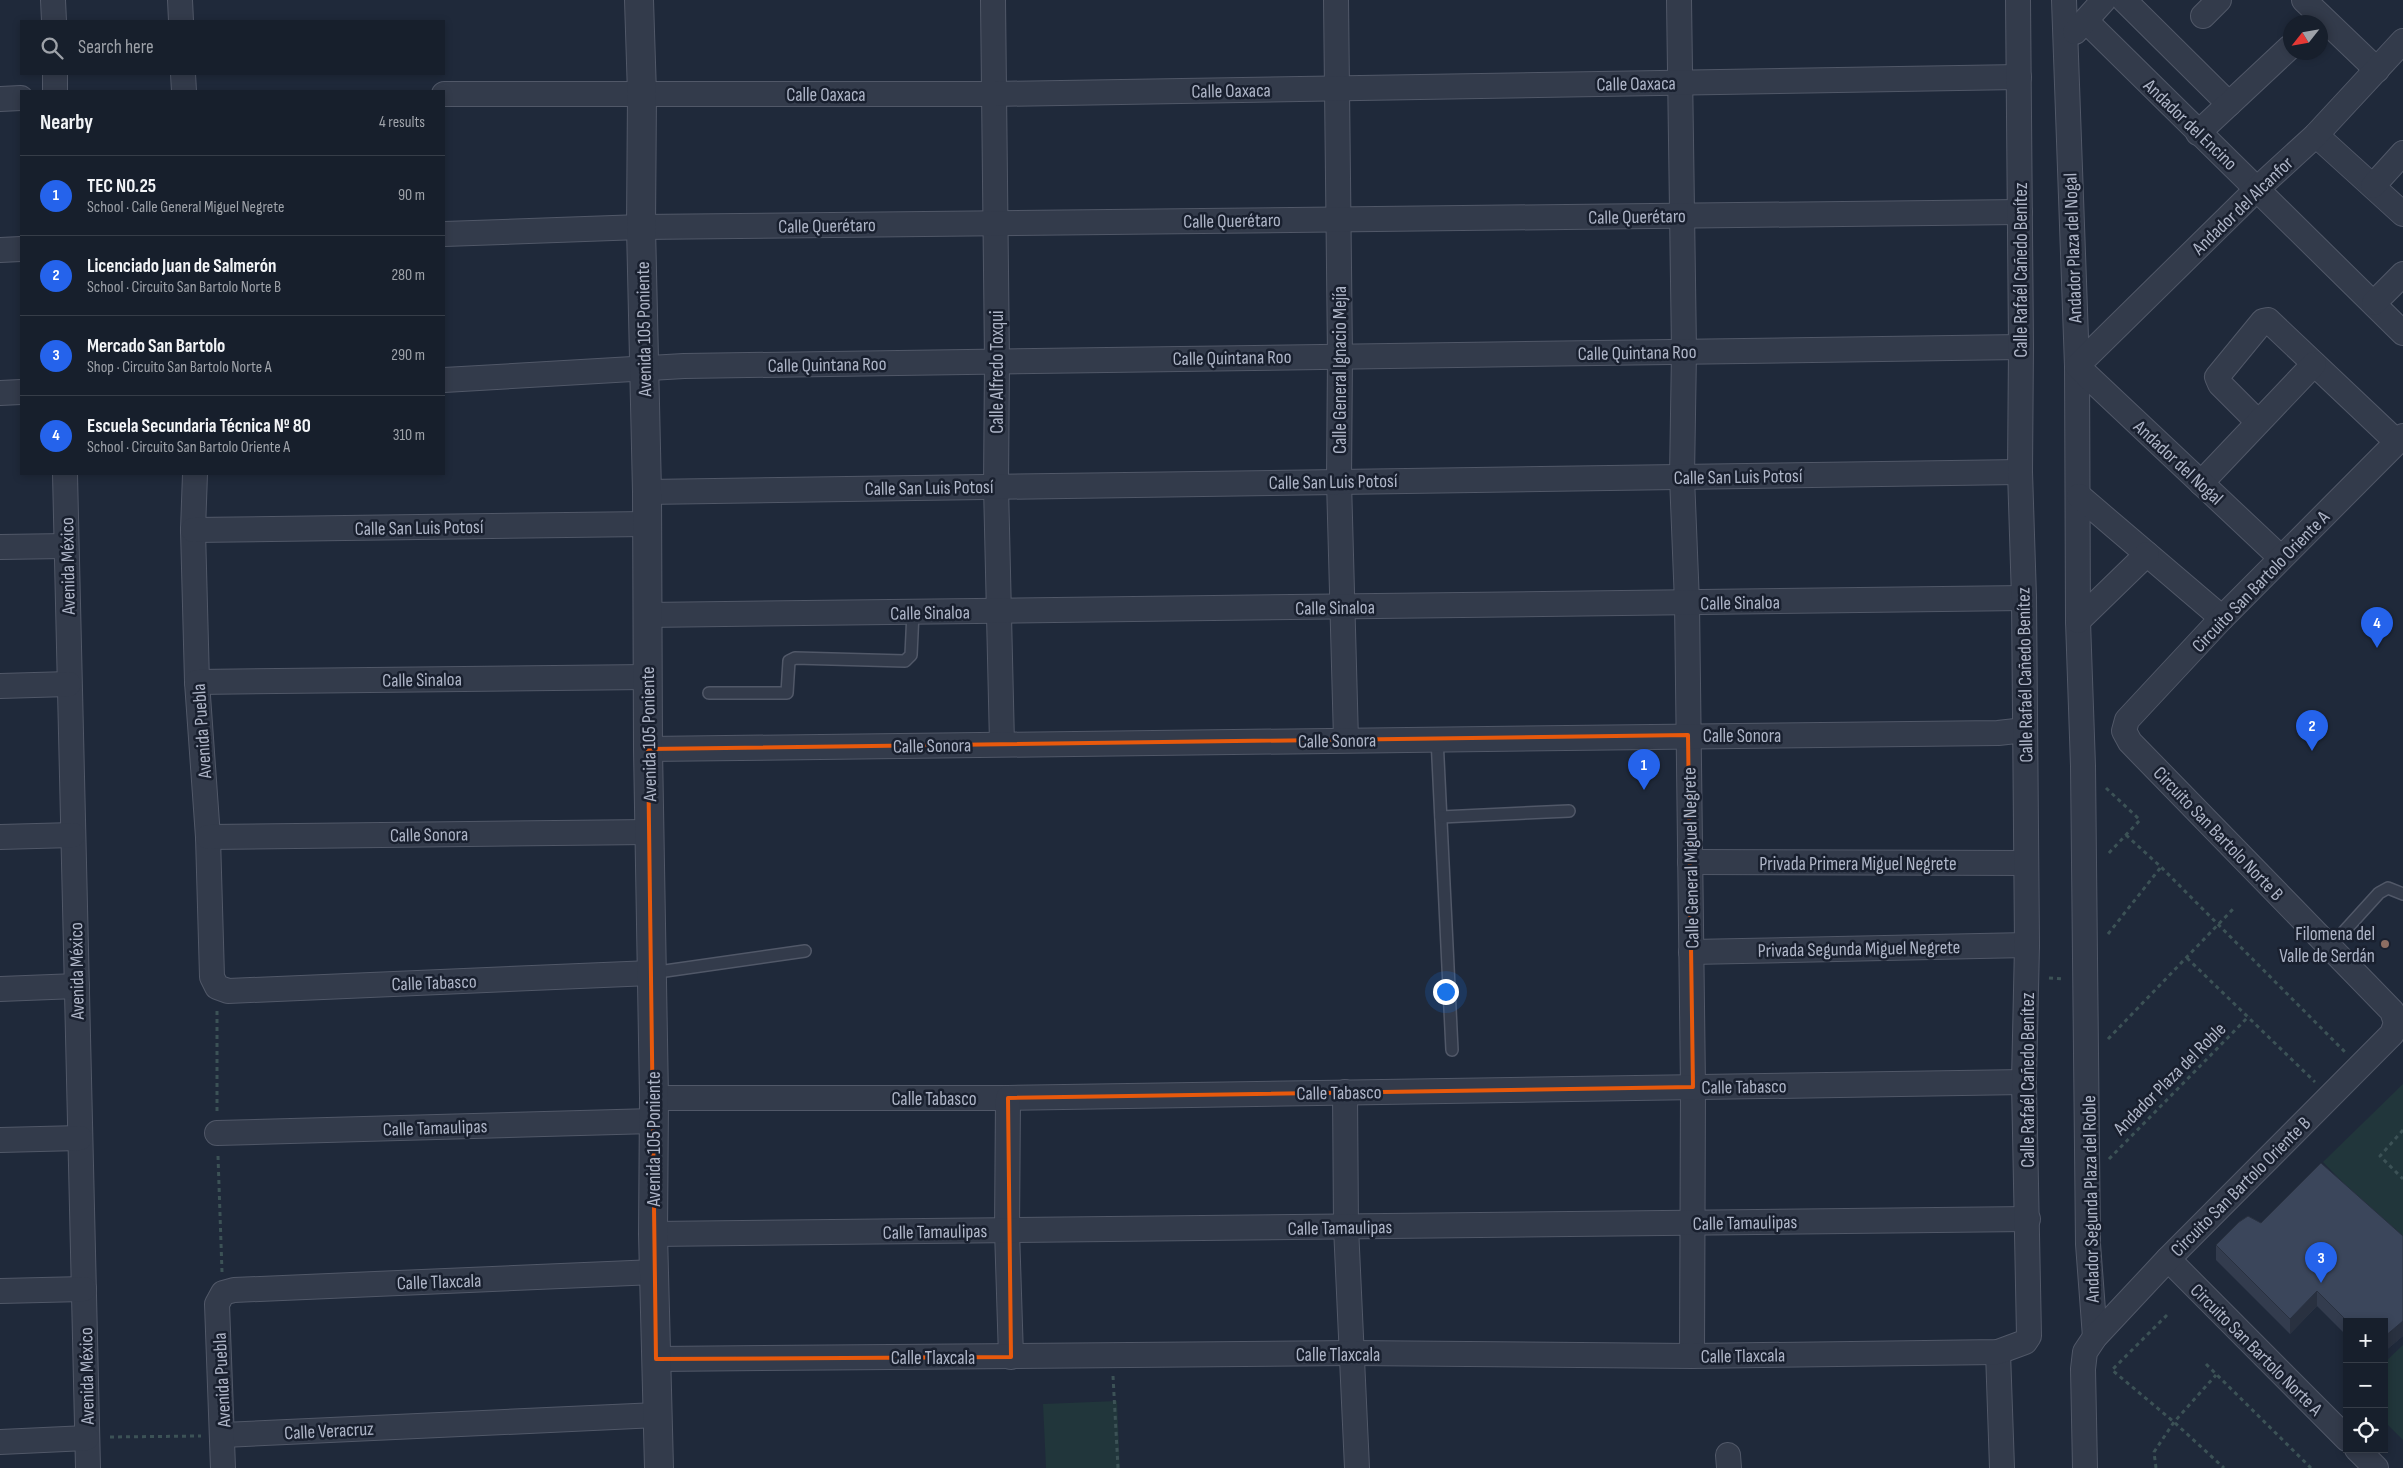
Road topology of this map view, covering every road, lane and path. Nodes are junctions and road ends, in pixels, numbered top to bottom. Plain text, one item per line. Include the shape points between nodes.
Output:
1 (53, 0) edge
2 (180, 0) edge
3 (639, 0) edge
4 (993, 0) edge
5 (1336, 0) edge
6 (1679, 0) edge
7 (2018, 0) edge
8 (2064, 0) edge
9 (2104, 0) edge
10 (2124, 0) edge
11 (2304, 0) edge
12 (2315, 15) edge
13 (54, 20) edge
14 (181, 20) edge
15 (2086, 21) junction
16 (2328, 28) edge
17 (2403, 41) edge
18 (2066, 43) junction
19 (2283, 54) edge
20 (2376, 70) junction
21 (55, 75) edge
22 (183, 75) edge
23 (2019, 77) junction
24 (1680, 83) junction
25 (1337, 88) junction
26 (55, 90) edge
27 (184, 90) edge
28 (445, 94) edge
29 (642, 94) junction
30 (994, 94) junction
31 (20, 98) edge
32 (0, 99) edge
33 (2229, 104) junction
34 (2198, 133) junction
35 (2316, 135) junction
36 (2403, 153) edge
37 (2373, 186) junction
38 (2258, 188) junction
39 (2020, 212) junction
40 (2403, 214) edge
41 (1682, 216) junction
42 (1339, 219) junction
43 (996, 223) junction
44 (641, 226) junction
45 (445, 234) edge
46 (20, 249) edge
47 (0, 250) edge
48 (2403, 274) edge
49 (2374, 303) junction
50 (2403, 333) edge
51 (2021, 346) junction
52 (1684, 351) junction
53 (1340, 356) junction
54 (997, 361) junction
55 (2314, 364) junction
56 (2077, 366) junction
57 (645, 368) junction
58 (445, 380) edge
59 (20, 392) edge
60 (0, 393) edge
61 (2258, 422) junction
62 (2400, 439) edge
63 (2020, 472) junction
64 (64, 475) edge
65 (195, 475) edge
66 (1682, 477) junction
67 (1339, 481) junction
68 (2201, 482) junction
69 (996, 486) junction
70 (647, 492) junction
71 (2079, 496) junction
72 (646, 524) junction
73 (192, 530) junction
74 (66, 546) junction
75 (0, 547) edge
76 (2147, 554) junction
77 (2281, 558) junction
78 (2024, 598) junction
79 (1687, 603) junction
80 (1344, 607) junction
81 (1000, 611) junction
82 (913, 612) junction
83 (646, 615) junction
84 (2222, 618) junction
85 (2078, 621) junction
86 (647, 677) junction
87 (197, 682) junction
88 (70, 684) junction
89 (0, 686) edge
90 (709, 693) dead end
91 (2025, 730) junction
92 (2124, 731) joint
93 (1688, 735) junction
94 (1438, 738) junction
95 (1346, 740) junction
96 (1002, 744) junction
97 (648, 749) junction
98 (2083, 766) junction
99 (1569, 811) dead end
100 (1441, 817) junction
101 (649, 832) junction
102 (73, 835) junction
103 (2126, 835) junction
104 (208, 836) junction
105 (0, 837) edge
106 (1690, 862) junction
107 (2026, 863) junction
108 (2161, 867) junction
109 (2084, 879) junction
110 (2403, 894) edge
111 (2234, 908) dead end
112 (2219, 925) junction
113 (2027, 945) junction
114 (2330, 947) junction
115 (805, 952) dead end
116 (1691, 952) junction
117 (2187, 958) junction
118 (2086, 972) junction
119 (651, 973) junction
120 (2027, 977) junction
121 (77, 986) junction
122 (217, 988) joint
123 (0, 989) edge
124 (2249, 1016) junction
125 (2396, 1023) joint
126 (1452, 1050) dead end
127 (2087, 1061) junction
128 (2360, 1066) junction
129 (2024, 1082) junction
130 (1693, 1087) junction
131 (1345, 1092) junction
132 (2329, 1097) junction
133 (1008, 1098) junction
134 (654, 1109) junction
135 (2403, 1130) edge
136 (218, 1133) dead end
137 (80, 1138) junction
138 (0, 1140) edge
139 (2403, 1179) edge
140 (2088, 1180) junction
141 (2028, 1219) junction
142 (1692, 1223) junction
143 (1346, 1226) junction
144 (1007, 1230) junction
145 (652, 1234) junction
146 (2168, 1259) junction
147 (655, 1272) junction
148 (84, 1289) junction
149 (0, 1290) edge
150 (222, 1293) joint
151 (2167, 1315) dead end
152 (2090, 1344) junction
153 (2008, 1349) junction
154 (1352, 1353) junction
155 (1112, 1356) junction
156 (1692, 1356) junction
157 (1011, 1357) junction
158 (656, 1359) junction
159 (2206, 1364) dead end
160 (2216, 1374) junction
161 (657, 1415) junction
162 (2174, 1422) junction
163 (223, 1435) junction
164 (2343, 1435) edge
165 (87, 1438) junction
166 (0, 1442) edge
167 (2361, 1453) edge
168 (88, 1468) edge
169 (223, 1468) edge
170 (659, 1468) edge
171 (1118, 1468) edge
172 (1357, 1468) edge
173 (2002, 1468) edge
174 (2085, 1468) edge
175 (2156, 1468) edge
176 (2224, 1468) edge
177 (2311, 1468) edge
178 (2376, 1468) edge

1 - 13 street
2 - 14 street
3 - 29 street, Avenida 105 Poniente
4 - 30 street, Calle Alfredo Toxqui
5 - 25 street, Calle General Ignacio Mejía
6 - 24 street, Calle General Miguel Negrete
7 - 23 street, Calle Rafaél Cañedo Benítez
8 - 18 street, Andador Plaza del Nogal
9 - 15 street
10 - 33 street
11 - 12 street
15 - 18 street
15 - 34 street, Andador del Encino
16 - 20 street
17 - 20 street, Andador del Alcanfor
18 - 56 street, Andador Plaza del Nogal
19 - 33 street
20 - 35 street, Andador del Alcanfor
21 - 26 street
22 - 27 street
23 - 24 street, Calle Oaxaca
23 - 39 street, Calle Rafaél Cañedo Benítez
24 - 25 street, Calle Oaxaca
24 - 41 street, Calle General Miguel Negrete
25 - 30 street, Calle Oaxaca
25 - 42 street, Calle General Ignacio Mejía
28 - 29 street, Calle Oaxaca
29 - 30 street, Calle Oaxaca
29 - 44 street, Avenida 105 Poniente
30 - 43 street, Calle Alfredo Toxqui
31 - 32 street
33 - 34 street
34 - 38 street, Andador del Encino
35 - 37 street
35 - 38 street, Andador del Alcanfor
36 - 37 street
37 - 40 street
38 - 49 street, Andador del Encino
38 - 56 street, Andador del Alcanfor
39 - 41 street, Calle Querétaro
39 - 51 street, Calle Rafaél Cañedo Benítez
41 - 42 street, Calle Querétaro
41 - 52 street, Calle General Miguel Negrete
42 - 43 street, Calle Querétaro
42 - 53 street, Calle General Ignacio Mejía
43 - 44 street, Calle Querétaro
43 - 54 street, Calle Alfredo Toxqui
44 - 45 street, Calle Querétaro
44 - 57 street, Avenida 105 Poniente
46 - 47 street
48 - 49 street
49 - 50 street, Andador del Encino
51 - 52 street, Calle Quintana Roo
51 - 63 street, Calle Rafaél Cañedo Benítez
52 - 53 street, Calle Quintana Roo
52 - 66 street, Calle General Miguel Negrete
53 - 54 street, Calle Quintana Roo
53 - 67 street, Calle General Ignacio Mejía
54 - 57 street, Calle Quintana Roo
54 - 69 street, Calle Alfredo Toxqui
55 - 61 street
55 - 61 street via 2268,320 2263,321 2217,377
55 - 62 street
56 - 68 street, Andador del Nogal
56 - 71 street, Andador Plaza del Nogal
57 - 58 street, Calle Quintana Roo
57 - 70 street, Avenida 105 Poniente
59 - 60 street
61 - 68 street
62 - 77 street, Circuito San Bartolo Oriente A
63 - 66 street, Calle San Luis Potosí
63 - 78 street, Calle Rafaél Cañedo Benítez
64 - 74 street, Avenida México
65 - 73 street, Avenida Puebla
66 - 67 street, Calle San Luis Potosí
66 - 79 street, Calle General Miguel Negrete
67 - 69 street, Calle San Luis Potosí
67 - 80 street, Calle General Ignacio Mejía
68 - 77 street, Andador del Nogal
69 - 70 street, Calle San Luis Potosí
69 - 81 street, Calle Alfredo Toxqui
70 - 72 street, Avenida 105 Poniente
71 - 76 street
71 - 85 street, Andador Plaza del Nogal
72 - 73 street, Calle San Luis Potosí
72 - 83 street, Avenida 105 Poniente
73 - 87 street, Avenida Puebla
74 - 75 street
74 - 88 street, Avenida México
76 - 84 street
76 - 85 street
77 - 84 street, Circuito San Bartolo Oriente A
78 - 79 street, Calle Sinaloa
78 - 91 street, Calle Rafaél Cañedo Benítez
79 - 80 street, Calle Sinaloa
79 - 93 street, Calle General Miguel Negrete
80 - 81 street, Calle Sinaloa
80 - 95 street, Calle General Ignacio Mejía
81 - 82 street, Calle Sinaloa
81 - 96 street, Calle Alfredo Toxqui
82 - 83 street, Calle Sinaloa
82 - 90 lane via 911,655 905,661 795,658 789,660 787,693
83 - 86 street, Avenida 105 Poniente
84 - 92 street, Circuito San Bartolo Oriente A via 2127,720
85 - 98 street, Andador Plaza del Nogal
86 - 87 street, Calle Sinaloa
86 - 97 street, Avenida 105 Poniente
87 - 104 street, Avenida Puebla
88 - 89 street
88 - 102 street, Avenida México
91 - 93 street, Calle Sonora via 1998,733
91 - 107 street, Calle Rafaél Cañedo Benítez
92 - 114 street, Circuito San Bartolo Norte B via 2130,742
93 - 94 street, Calle Sonora
93 - 106 street, Calle General Miguel Negrete
94 - 95 street, Calle Sonora
94 - 100 lane
95 - 96 street, Calle Sonora
96 - 97 street, Calle Sonora
97 - 101 street, Avenida 105 Poniente
98 - 103 path via 2140,820
98 - 109 street, Andador Plaza del Nogal
99 - 100 lane
100 - 126 lane
101 - 104 street, Calle Sonora
101 - 119 street, Avenida 105 Poniente
102 - 105 street
102 - 121 street, Avenida México
103 - 108 path
103 - 109 path
104 - 122 street, Avenida Puebla via 212,977
106 - 107 street, Privada Primera Miguel Negrete
106 - 116 street, Calle General Miguel Negrete
107 - 113 street, Calle Rafaél Cañedo Benítez
108 - 112 path
108 - 118 path
109 - 118 street, Andador Segunda Plaza del Roble
110 - 114 lane via 2388,888 2379,893
111 - 112 path
112 - 117 path
112 - 128 path
113 - 116 street, Privada Segunda Miguel Negrete
113 - 120 street, Calle Rafaél Cañedo Benítez
114 - 125 street, Circuito San Bartolo Norte B via 2392,1012
115 - 119 lane
116 - 130 street, Calle General Miguel Negrete
117 - 124 path, Andador Plaza del Roble
117 - 127 path
118 - 120 path
118 - 127 street, Andador Segunda Plaza del Roble
119 - 122 street, Calle Tabasco via 228,991
119 - 134 street, Avenida 105 Poniente
120 - 129 street, Calle Rafaél Cañedo Benítez
121 - 123 street
121 - 137 street, Avenida México
124 - 132 path, Andador Plaza del Roble
124 - 140 path, Andador Plaza del Roble
125 - 128 street, Circuito San Bartolo Oriente B via 2392,1034
127 - 140 street, Andador Segunda Plaza del Roble
128 - 132 street, Circuito San Bartolo Oriente B
129 - 130 street, Calle Tabasco
129 - 141 street, Calle Rafaél Cañedo Benítez
130 - 131 street, Calle Tabasco
130 - 142 street, Calle General Miguel Negrete
131 - 133 street, Calle Tabasco
131 - 143 street
132 - 146 street, Circuito San Bartolo Oriente B
133 - 134 street, Calle Tabasco
133 - 144 street
134 - 136 street, Calle Tamaulipas
134 - 145 street, Avenida 105 Poniente
135 - 139 path via 2380,1156
137 - 138 street
137 - 148 street, Avenida México
140 - 152 street, Andador Segunda Plaza del Roble
141 - 142 street, Calle Tamaulipas
141 - 153 street, Calle Rafaél Cañedo Benítez via 2029,1336 2025,1342
142 - 143 street, Calle Tamaulipas
142 - 156 street, Calle General Miguel Negrete
143 - 144 street, Calle Tamaulipas
143 - 154 street
144 - 145 street, Calle Tamaulipas
144 - 157 street
145 - 147 street, Avenida 105 Poniente
146 - 152 street, Circuito San Bartolo Oriente B
146 - 164 street, Circuito San Bartolo Norte A
147 - 150 street, Calle Tlaxcala
147 - 158 street, Avenida 105 Poniente
148 - 149 street
148 - 165 street, Avenida México
150 - 163 street, Avenida Puebla via 217,1304
151 - 162 path via 2112,1370
152 - 174 street, Andador Segunda Plaza del Roble via 2083,1369
153 - 156 street, Calle Tlaxcala
153 - 173 street
154 - 155 street, Calle Tlaxcala
154 - 156 street, Calle Tlaxcala
154 - 172 street
155 - 157 street, Calle Tlaxcala
155 - 171 path
157 - 158 street, Calle Tlaxcala
158 - 161 street, Avenida 105 Poniente
159 - 160 path
160 - 162 path
160 - 177 path
161 - 163 street, Calle Veracruz
161 - 170 street, Avenida 105 Poniente
162 - 175 path via 2154,1452
162 - 176 path
163 - 165 path
163 - 169 street, Avenida Puebla
165 - 166 street
165 - 168 street, Avenida México
167 - 178 street

